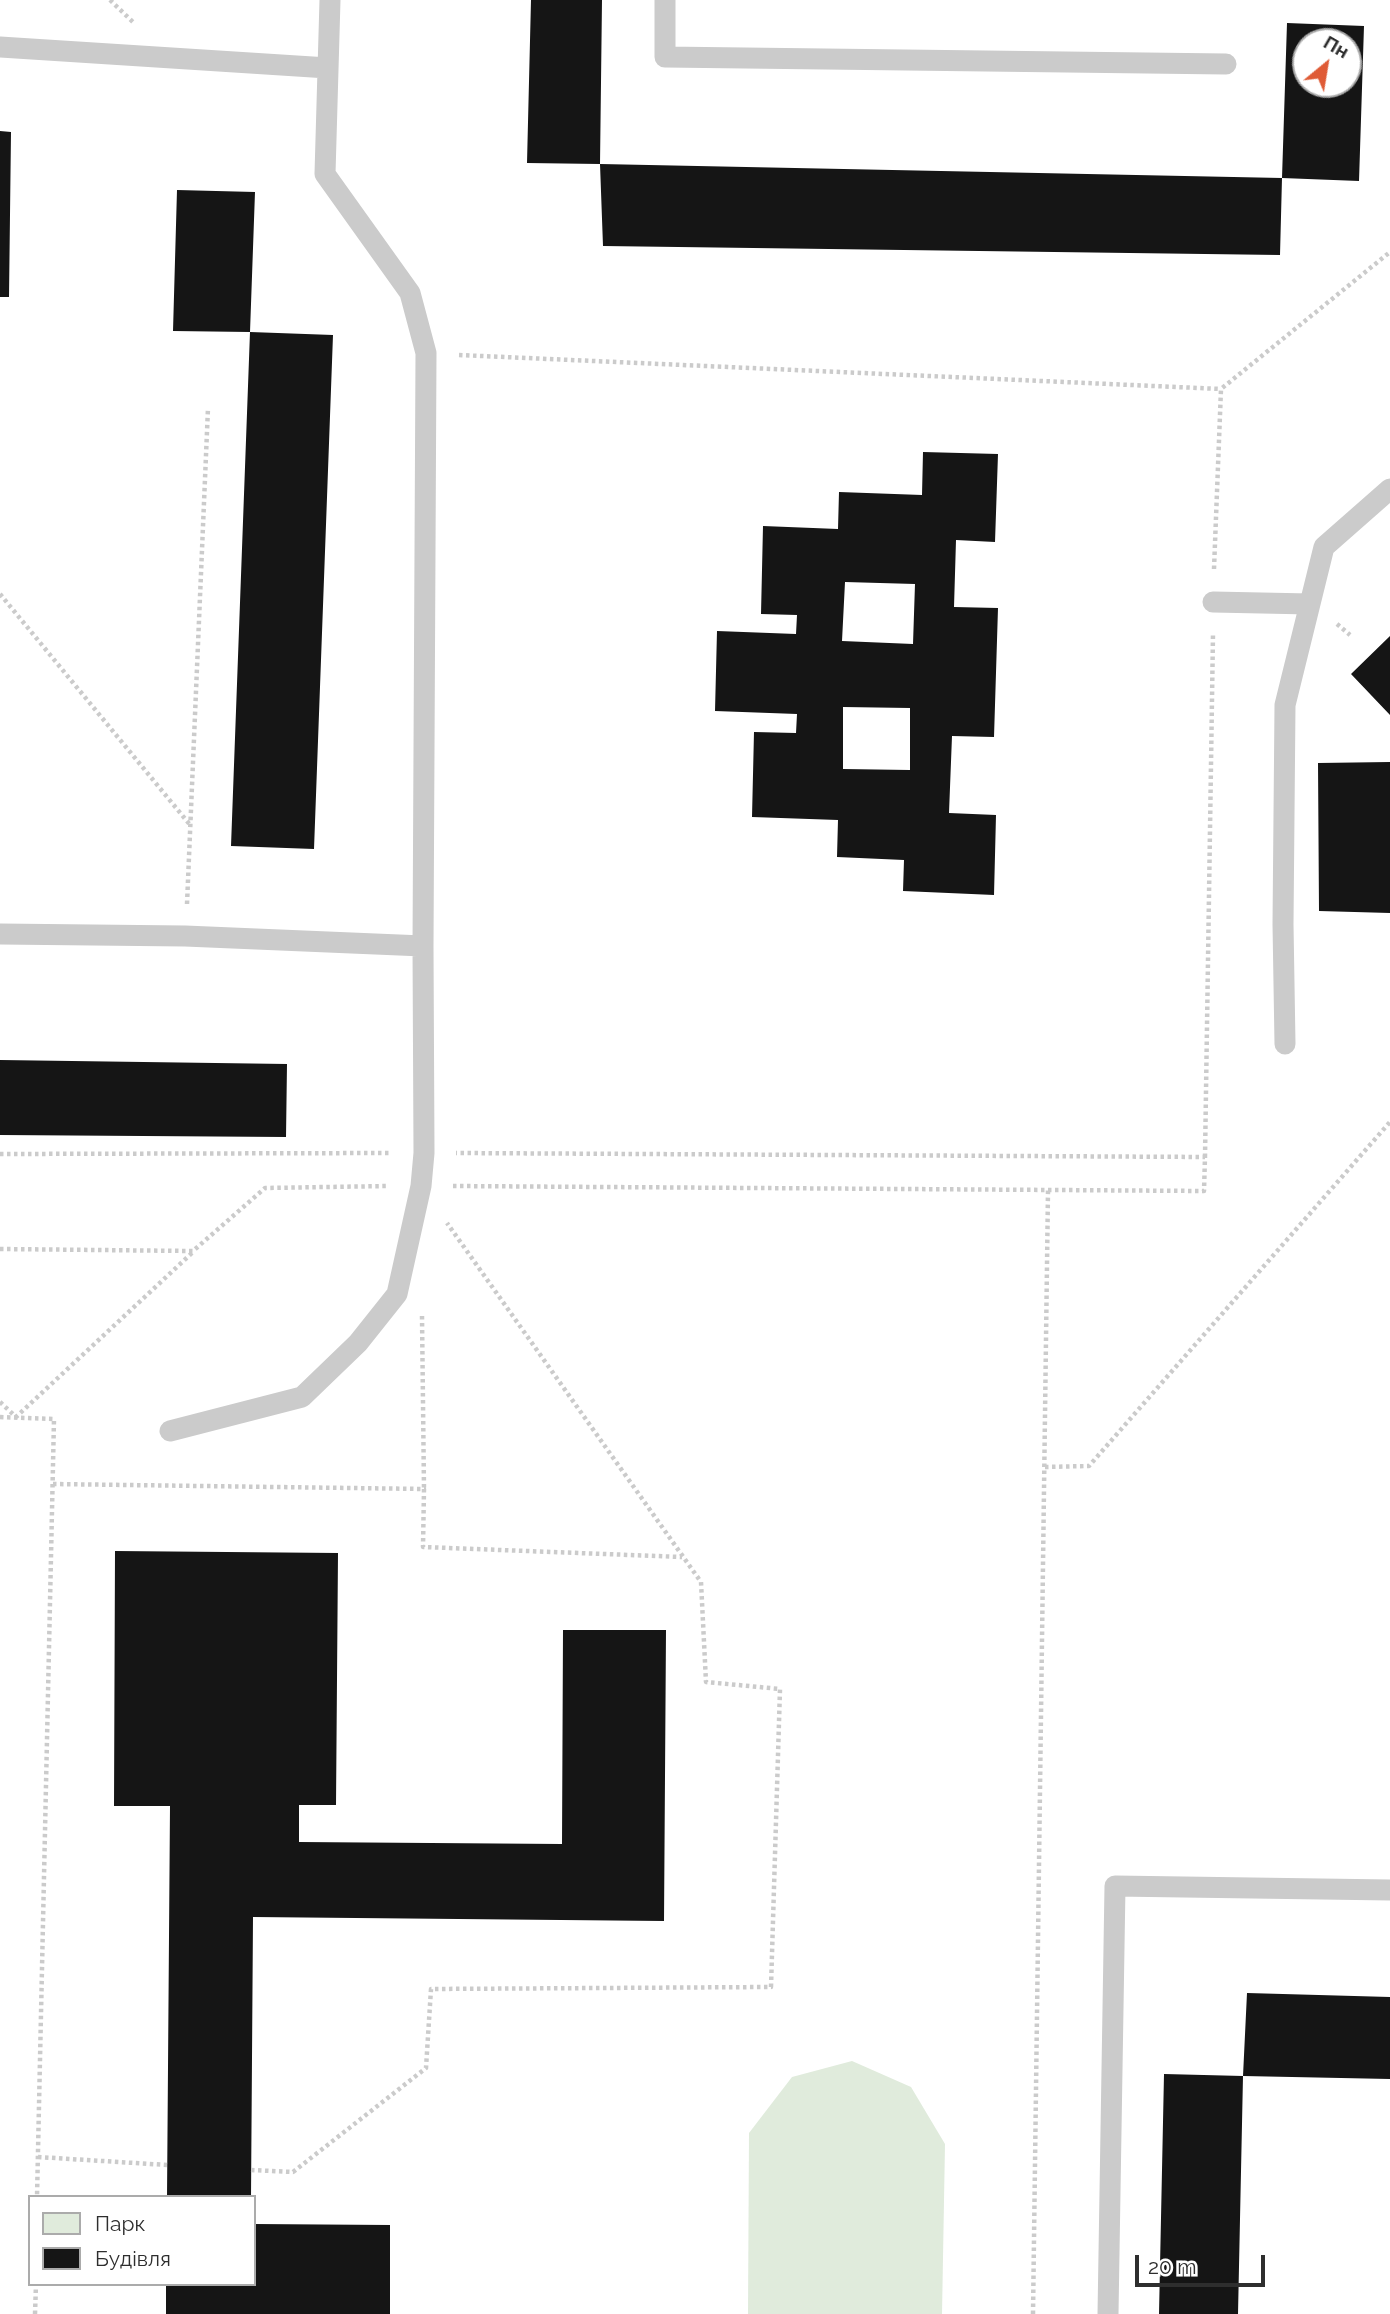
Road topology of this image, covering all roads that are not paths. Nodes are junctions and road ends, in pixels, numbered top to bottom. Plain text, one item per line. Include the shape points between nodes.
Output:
1 (330, 0) edge
2 (665, 0) edge
3 (0, 47) edge
4 (1226, 64) dead end
5 (328, 68) junction
6 (1390, 489) edge
7 (1213, 602) road end
8 (1310, 604) junction
9 (0, 934) edge
10 (423, 946) junction
11 (1285, 1044) dead end
12 (170, 1431) dead end
13 (1390, 1890) edge
14 (1108, 2314) edge

1 - 5 lane
2 - 4 lane via 665,57
3 - 5 lane
5 - 10 lane via 325,174 410,293 426,353
6 - 8 lane via 1324,547
7 - 8 lane
8 - 11 lane via 1285,705
9 - 10 lane
10 - 12 lane via 424,1153 397,1294 358,1343 302,1398
13 - 14 lane via 1115,1886

